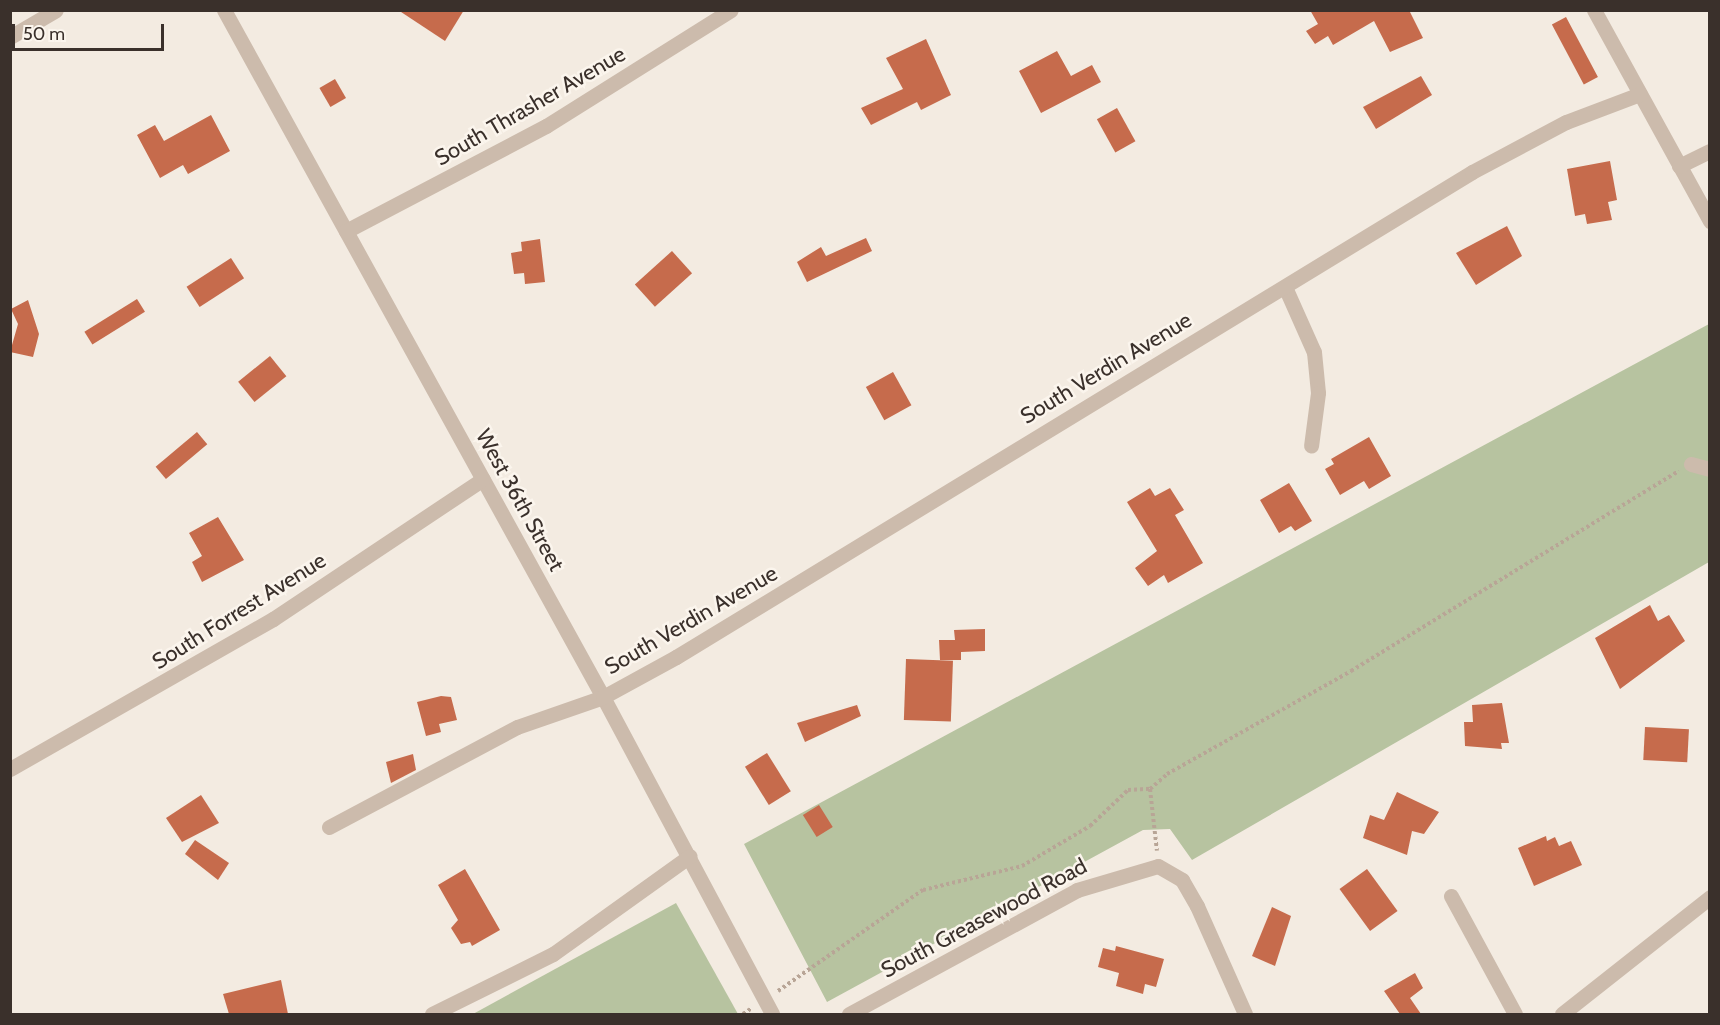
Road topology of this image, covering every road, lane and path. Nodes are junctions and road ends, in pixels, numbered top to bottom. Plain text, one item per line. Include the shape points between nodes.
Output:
1 (56, 10) edge
2 (224, 10) edge
3 (731, 10) edge
4 (1594, 10) edge
5 (10, 37) edge
6 (1640, 94) junction
7 (1710, 151) edge
8 (1679, 166) junction
9 (1710, 221) edge
10 (346, 231) junction
11 (1285, 287) junction
12 (1311, 446) dead end
13 (1691, 464) joint
14 (1710, 469) edge
15 (483, 479) junction
16 (603, 697) junction
17 (10, 769) edge
18 (1150, 789) junction
19 (329, 827) dead end
20 (690, 856) junction
21 (1158, 866) junction
22 (1451, 896) dead end
23 (1710, 897) edge
24 (765, 1000) junction
25 (432, 1014) edge
26 (743, 1014) edge
27 (772, 1014) edge
28 (849, 1014) edge
29 (1245, 1014) edge
30 (1515, 1014) edge
31 (1562, 1014) edge

1 - 5 street
2 - 10 street, West 36th Street
3 - 10 street, South Thrasher Avenue via 546,126
4 - 6 street
6 - 8 street
6 - 11 street, South Verdin Avenue via 1537,136
7 - 8 street
8 - 9 street
10 - 15 street, West 36th Street
11 - 12 street via 1314,352 1318,393
11 - 16 street, South Verdin Avenue
13 - 14 street
13 - 18 path via 1351,671 1167,774
15 - 16 street, West 36th Street
15 - 17 street, South Forrest Avenue via 273,620
16 - 19 street, South Verdin Avenue via 517,727
16 - 20 street, West 36th Street
18 - 21 path
18 - 24 path via 1128,790 1090,826 1023,866 923,890
20 - 24 street, West 36th Street
20 - 25 street via 553,954
21 - 28 street, South Greasewood Road via 1077,890
21 - 29 street via 1182,880
22 - 30 street
23 - 31 street
24 - 26 path
24 - 27 street, West 36th Street

